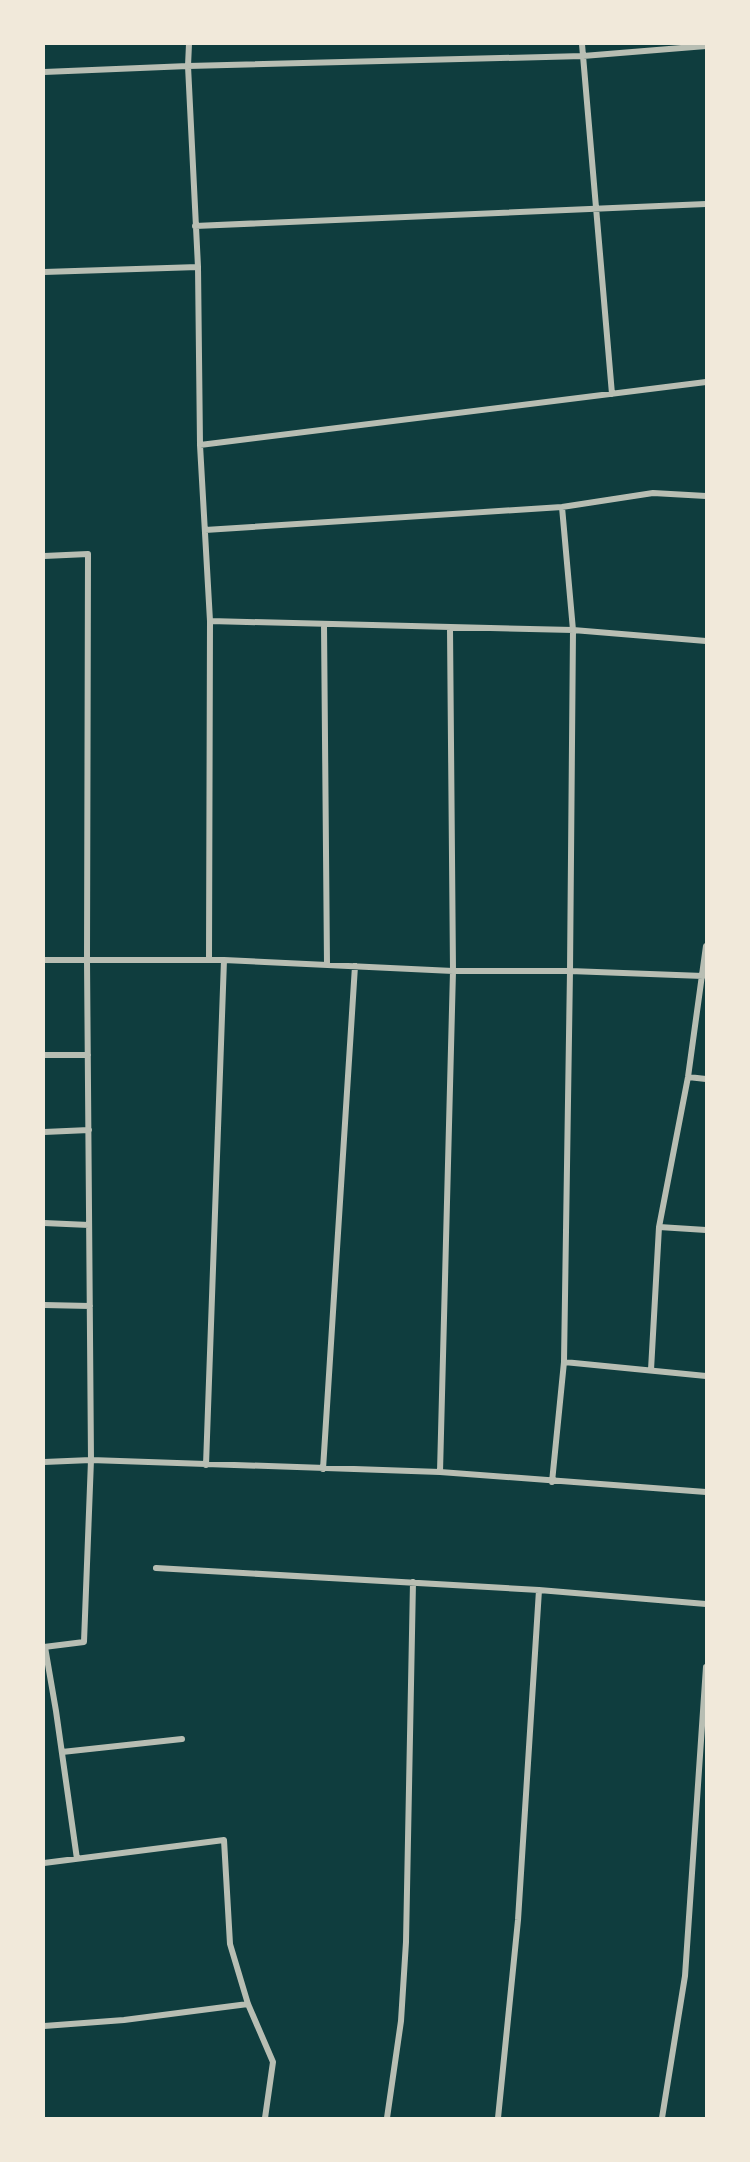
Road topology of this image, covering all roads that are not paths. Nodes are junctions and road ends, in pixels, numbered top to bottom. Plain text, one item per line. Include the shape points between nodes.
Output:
1 (189, 44) edge
2 (582, 44) edge
3 (706, 46) edge
4 (583, 56) junction
5 (188, 66) junction
6 (44, 72) edge
7 (706, 204) edge
8 (597, 210) junction
9 (195, 226) junction
10 (198, 267) junction
11 (44, 272) edge
12 (706, 382) edge
13 (612, 394) junction
14 (200, 445) junction
15 (706, 496) edge
16 (562, 507) junction
17 (205, 530) junction
18 (44, 556) edge
19 (210, 621) junction
20 (324, 625) junction
21 (450, 629) junction
22 (573, 630) junction
23 (706, 640) edge
24 (706, 948) edge
25 (44, 960) edge
26 (87, 960) junction
27 (209, 960) junction
28 (224, 960) junction
29 (327, 964) junction
30 (355, 966) junction
31 (453, 971) junction
32 (570, 971) junction
33 (703, 976) junction
34 (44, 1055) edge
35 (88, 1055) junction
36 (688, 1077) junction
37 (706, 1079) edge
38 (88, 1130) junction
39 (44, 1132) edge
40 (44, 1223) edge
41 (89, 1225) junction
42 (659, 1227) junction
43 (706, 1230) edge
44 (44, 1305) edge
45 (90, 1306) junction
46 (564, 1362) junction
47 (651, 1370) junction
48 (706, 1376) edge
49 (91, 1460) junction
50 (44, 1462) edge
51 (206, 1465) junction
52 (323, 1469) junction
53 (440, 1472) junction
54 (552, 1482) junction
55 (706, 1492) edge
56 (156, 1568) dead end
57 (413, 1582) junction
58 (539, 1590) junction
59 (706, 1604) edge
60 (44, 1647) edge
61 (706, 1667) edge
62 (182, 1739) dead end
63 (62, 1752) junction
64 (77, 1859) junction
65 (44, 1863) edge
66 (248, 2004) junction
67 (44, 2026) edge
68 (265, 2118) edge
69 (387, 2118) edge
70 (498, 2118) edge
71 (662, 2118) edge

1 - 5 street
2 - 4 street
3 - 4 street
4 - 5 street
4 - 8 street
5 - 6 street
5 - 9 street
7 - 8 street
8 - 9 street
8 - 13 street
9 - 10 street
10 - 11 street
10 - 14 street
12 - 13 street
13 - 14 street
14 - 17 street
15 - 16 street via 653,493
16 - 17 street
16 - 22 street
17 - 19 street
18 - 26 street via 88,554
19 - 20 street
19 - 27 street
20 - 21 street
20 - 29 street
21 - 22 street
21 - 31 street
22 - 23 street
22 - 32 street
24 - 33 street
25 - 26 street
26 - 27 street
26 - 35 street
27 - 28 street
28 - 29 street
28 - 51 street
29 - 30 street
30 - 31 street
30 - 52 street
31 - 32 street
31 - 53 street
32 - 33 street
32 - 46 street
33 - 36 street
34 - 35 street
35 - 38 street
36 - 37 street
36 - 42 street
38 - 39 street
38 - 41 street
40 - 41 street
41 - 45 street
42 - 43 street
42 - 47 street
44 - 45 street
45 - 49 street
46 - 47 street
46 - 54 street
47 - 48 street
49 - 50 street
49 - 51 street
49 - 60 street via 84,1642
51 - 52 street
52 - 53 street
53 - 54 street
54 - 55 street
56 - 57 street
57 - 58 street
57 - 69 street via 406,1942 401,2021
58 - 59 street
58 - 70 street via 518,1920
60 - 63 street
61 - 71 street via 685,1976
62 - 63 street
63 - 64 street
64 - 65 street
64 - 66 street via 224,1840 230,1944
66 - 67 street
66 - 68 street via 273,2062

